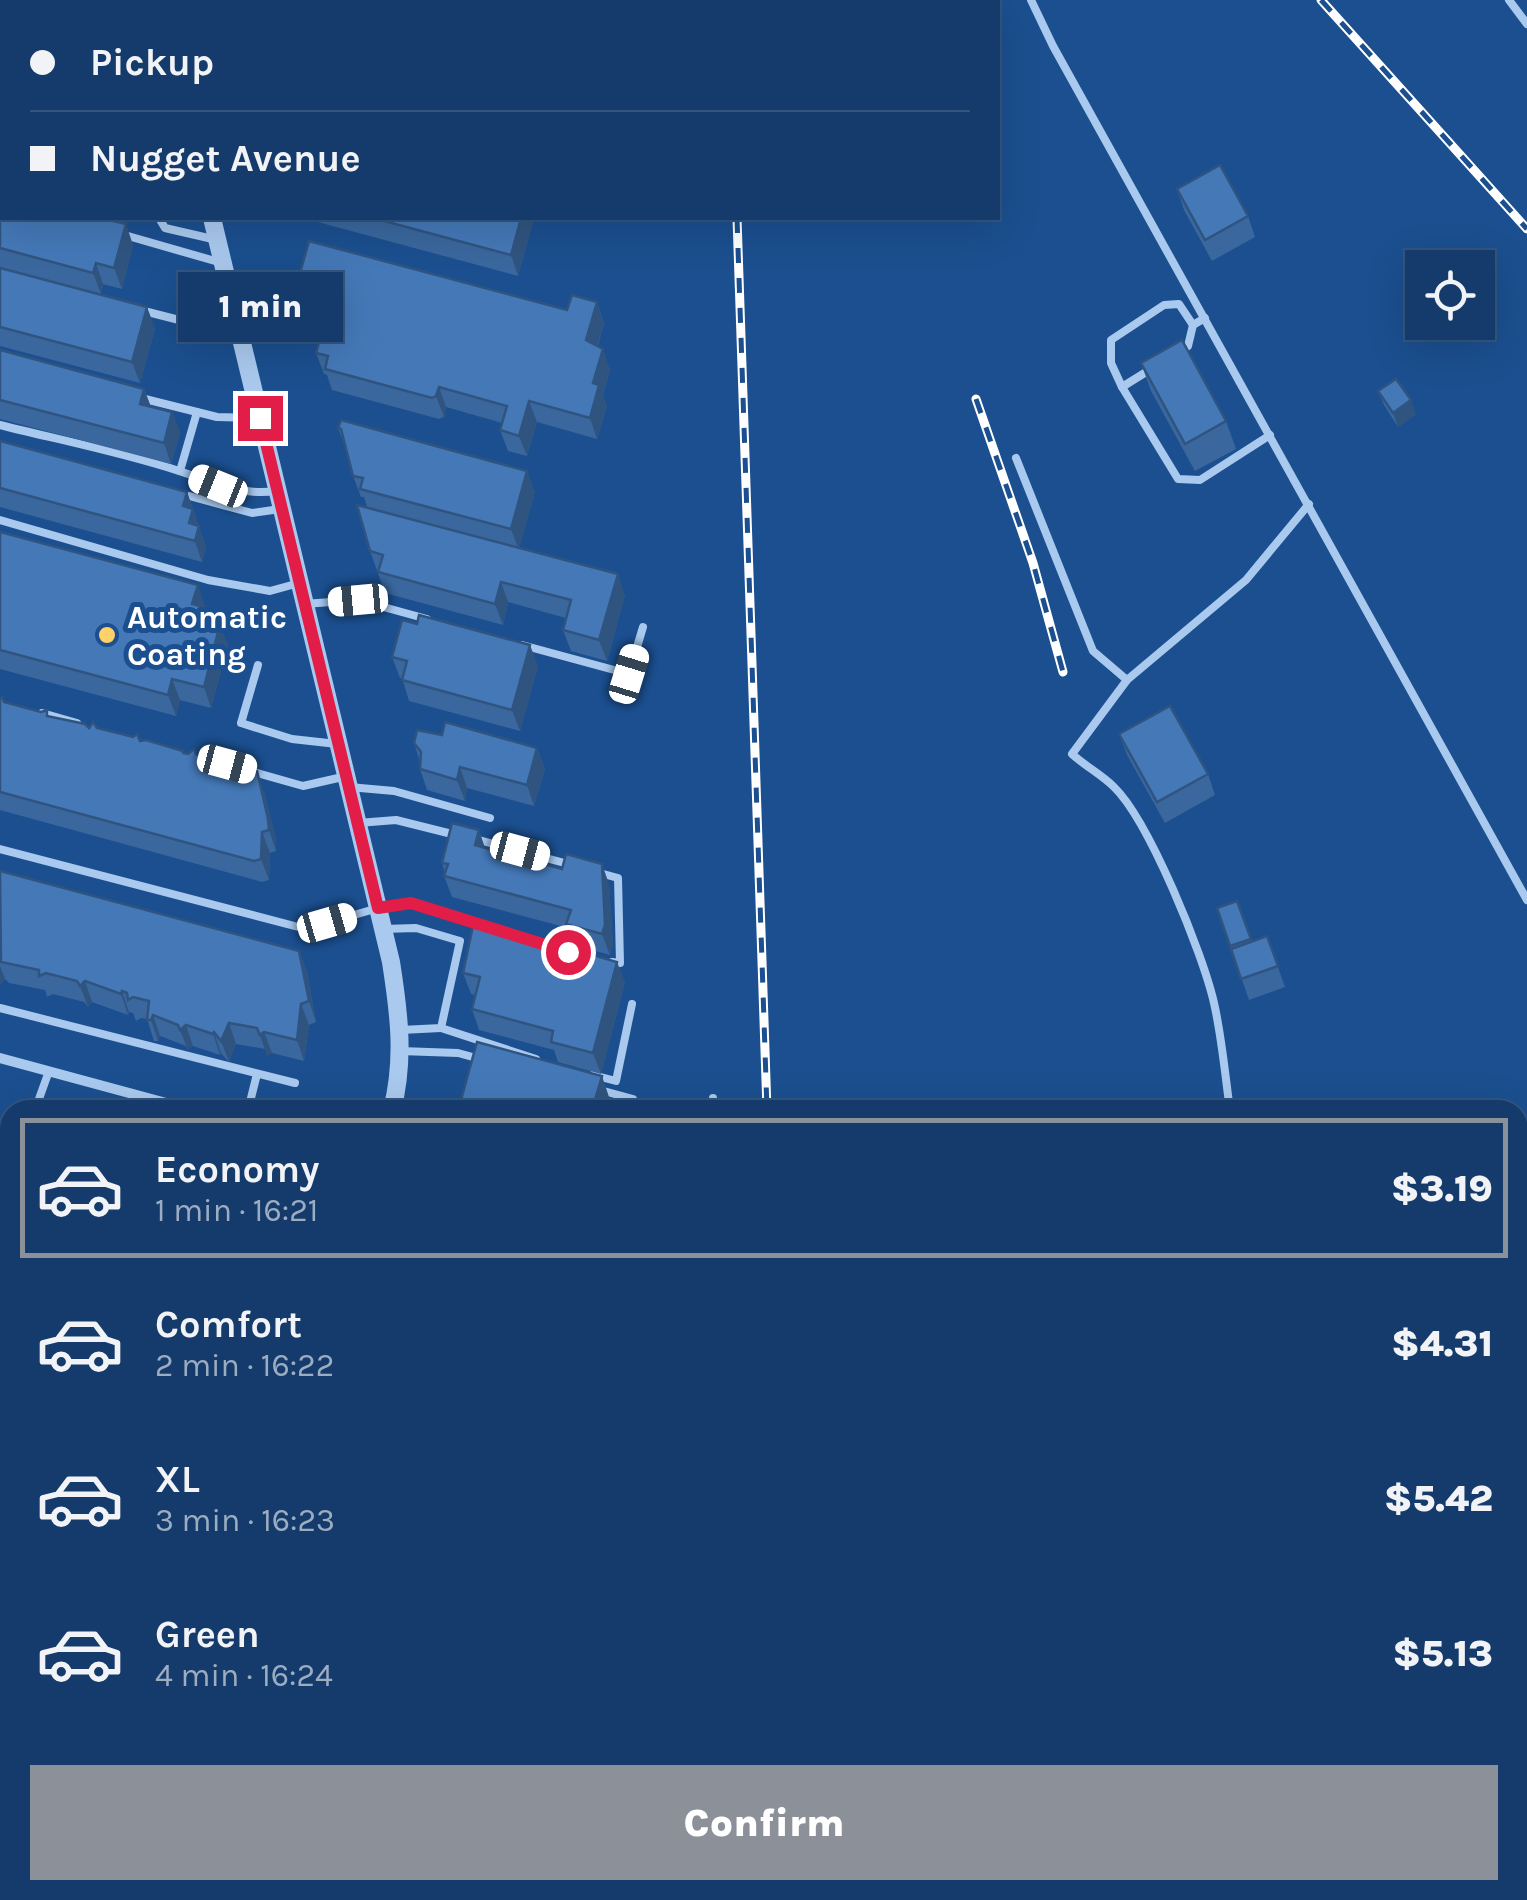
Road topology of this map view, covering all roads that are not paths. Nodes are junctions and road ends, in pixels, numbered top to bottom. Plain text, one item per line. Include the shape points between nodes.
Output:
1 (1032, 0) edge
2 (1508, 0) edge
3 (1527, 24) edge
4 (160, 220) edge
5 (212, 220) edge
6 (118, 234) edge
7 (217, 240) junction
8 (222, 263) junction
9 (135, 309) edge
10 (1205, 318) junction
11 (1193, 325) junction
12 (240, 335) junction
13 (1172, 356) edge
14 (1155, 366) edge
15 (1122, 387) junction
16 (140, 398) edge
17 (197, 412) junction
18 (260, 418) junction
19 (0, 425) edge
20 (1270, 435) junction
21 (1016, 458) dead end
22 (180, 471) junction
23 (177, 493) edge
24 (278, 500) junction
25 (1309, 504) junction
26 (0, 520) edge
27 (299, 582) junction
28 (304, 604) junction
29 (430, 620) edge
30 (643, 627) dead end
31 (520, 644) edge
32 (258, 665) dead end
33 (1127, 680) junction
34 (38, 712) edge
35 (95, 728) edge
36 (337, 744) junction
37 (208, 759) edge
38 (348, 782) junction
39 (490, 818) dead end
40 (358, 823) junction
41 (0, 849) edge
42 (1527, 900) edge
43 (378, 908) junction
44 (383, 929) junction
45 (495, 930) edge
46 (598, 961) edge
47 (632, 1004) dead end
48 (0, 1008) edge
49 (441, 1028) junction
50 (401, 1030) junction
51 (400, 1052) junction
52 (0, 1058) edge
53 (493, 1062) edge
54 (548, 1062) edge
55 (48, 1072) junction
56 (582, 1072) edge
57 (258, 1074) junction
58 (295, 1084) dead end
59 (581, 1086) edge
60 (39, 1100) edge
61 (154, 1100) edge
62 (251, 1100) edge
63 (395, 1100) edge
64 (634, 1100) edge
65 (1229, 1100) edge

1 - 10 lane
2 - 3 lane
4 - 7 lane via 165,228
5 - 7 street
6 - 8 lane
7 - 8 street
8 - 12 street
9 - 12 lane
10 - 11 lane
10 - 20 lane
11 - 13 lane via 1188,346
11 - 15 lane via 1179,304 1164,305 1111,340 1111,362
12 - 18 street
14 - 15 lane
15 - 20 lane via 1178,479 1200,480
16 - 17 lane
17 - 18 lane
17 - 22 lane
18 - 24 street
19 - 22 lane
20 - 25 lane
21 - 33 lane via 1094,650
22 - 24 lane
23 - 24 lane via 252,513
24 - 27 street
25 - 33 lane via 1246,580
25 - 42 lane
26 - 27 lane via 208,580 270,590
27 - 28 street
28 - 29 lane via 358,600
28 - 36 street
30 - 31 lane via 629,674
32 - 36 lane via 241,723
33 - 65 lane via 1072,754 1127,804 1180,910 1214,1002
34 - 35 lane
36 - 38 street
37 - 38 lane via 303,786
38 - 39 lane
38 - 40 street
40 - 43 street
40 - 46 lane via 396,820 618,878 620,963
41 - 43 lane via 306,929
43 - 44 street
43 - 45 lane via 411,903
44 - 49 lane via 416,928 460,940
44 - 50 street
47 - 56 lane via 616,1081
48 - 57 lane
49 - 50 lane
49 - 54 lane
50 - 51 street
51 - 53 lane via 458,1053
51 - 63 street
52 - 55 street
55 - 60 lane
55 - 61 street
57 - 58 lane
57 - 62 lane
59 - 64 lane

